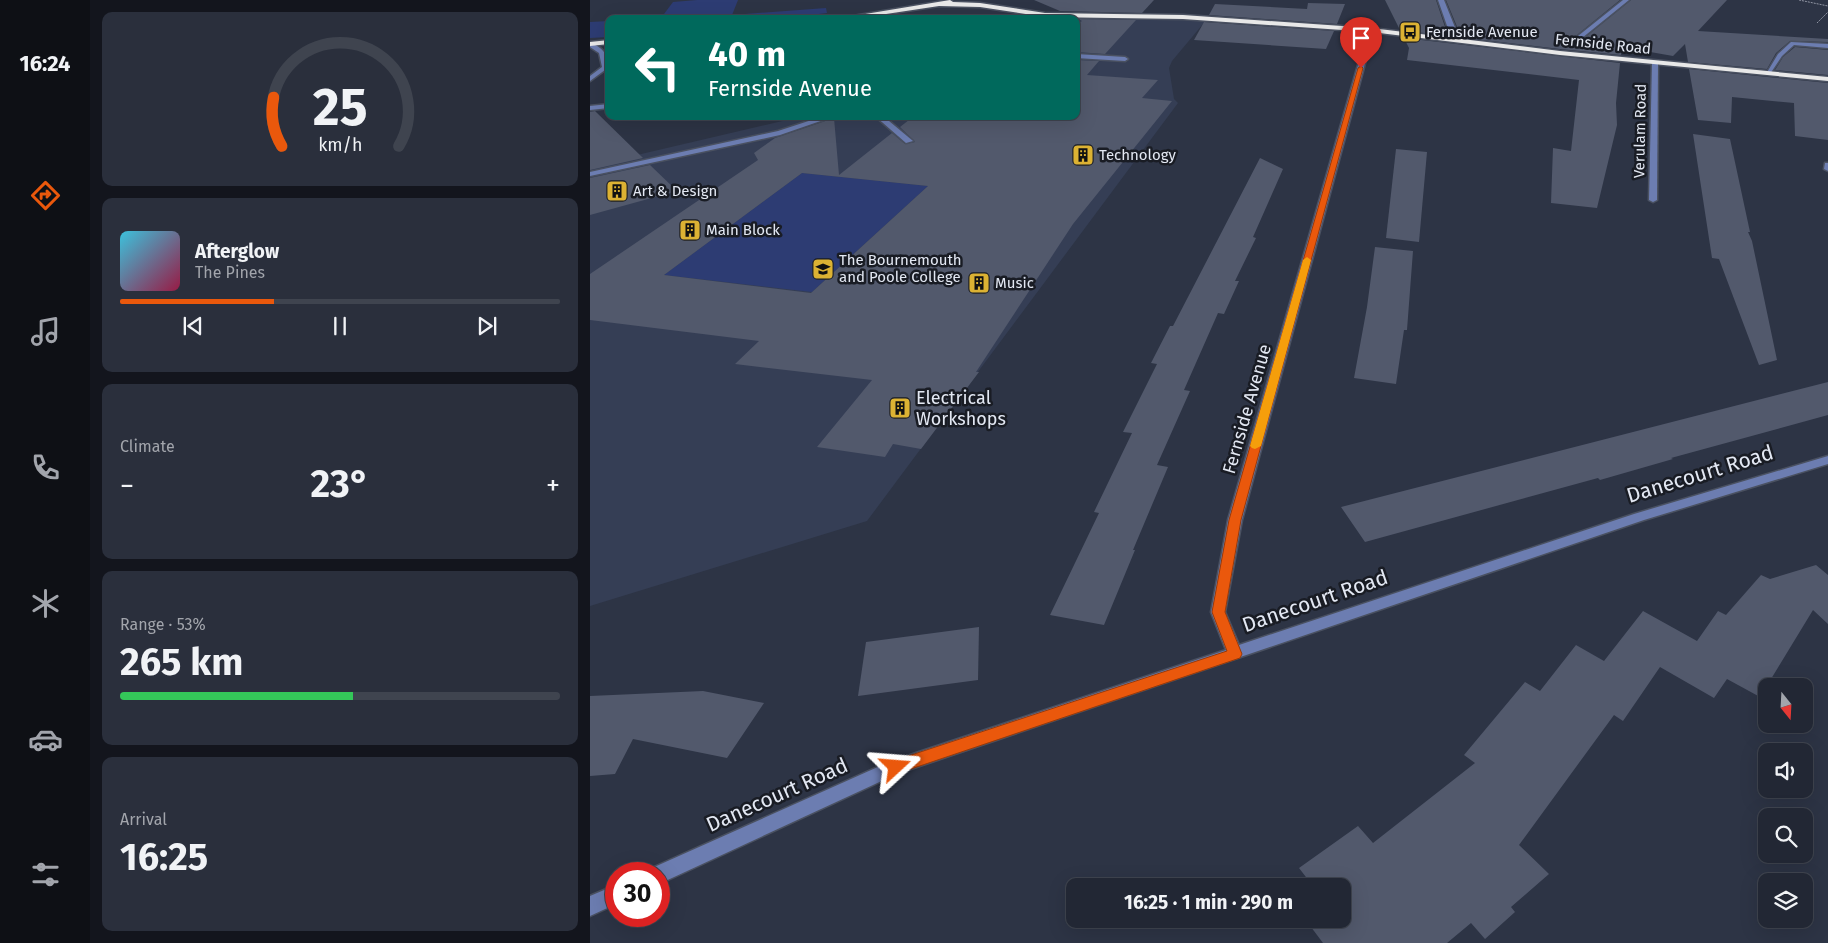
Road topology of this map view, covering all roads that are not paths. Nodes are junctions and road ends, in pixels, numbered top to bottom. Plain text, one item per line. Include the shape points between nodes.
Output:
1 (964, 0) edge
2 (1441, 0) edge
3 (1626, 0) edge
4 (940, 4) junction
5 (1022, 6) dead end
6 (866, 15) edge
7 (1045, 15) joint
8 (1080, 16) edge
9 (1371, 30) junction
10 (1580, 37) dead end
11 (1455, 40) junction
12 (605, 43) edge
13 (590, 45) edge
14 (1828, 46) edge
15 (1080, 56) edge
16 (1125, 59) dead end
17 (605, 61) edge
18 (1655, 63) junction
19 (605, 67) edge
20 (1768, 73) junction
21 (590, 78) edge
22 (1828, 79) edge
23 (605, 106) edge
24 (590, 108) edge
25 (820, 120) edge
26 (883, 120) edge
27 (909, 140) dead end
28 (1828, 165) edge
29 (1828, 169) edge
30 (590, 174) edge
31 (1653, 200) dead end
32 (1828, 460) edge
33 (1235, 654) junction
34 (670, 870) edge
35 (605, 899) edge
36 (590, 906) edge

1 - 4 highway
2 - 11 street
3 - 10 street
4 - 6 highway
4 - 7 highway, Fernside Road via 980,5
5 - 7 highway, Fernside Road
8 - 9 highway, Fernside Road via 1200,18
9 - 11 highway, Fernside Road
9 - 33 street, Fernside Avenue via 1235,520 1218,612
11 - 18 highway, Fernside Road
12 - 13 highway
13 - 17 street via 601,50
14 - 20 street via 1793,43
15 - 16 street
18 - 20 highway, Fernside Road
18 - 31 street, Verulam Road
19 - 21 street
20 - 22 highway, Fernside Road
23 - 24 street
25 - 30 street via 780,133
26 - 27 street
28 - 29 street
32 - 33 street, Danecourt Road via 1639,517
33 - 34 street, Danecourt Road via 896,767
35 - 36 street

